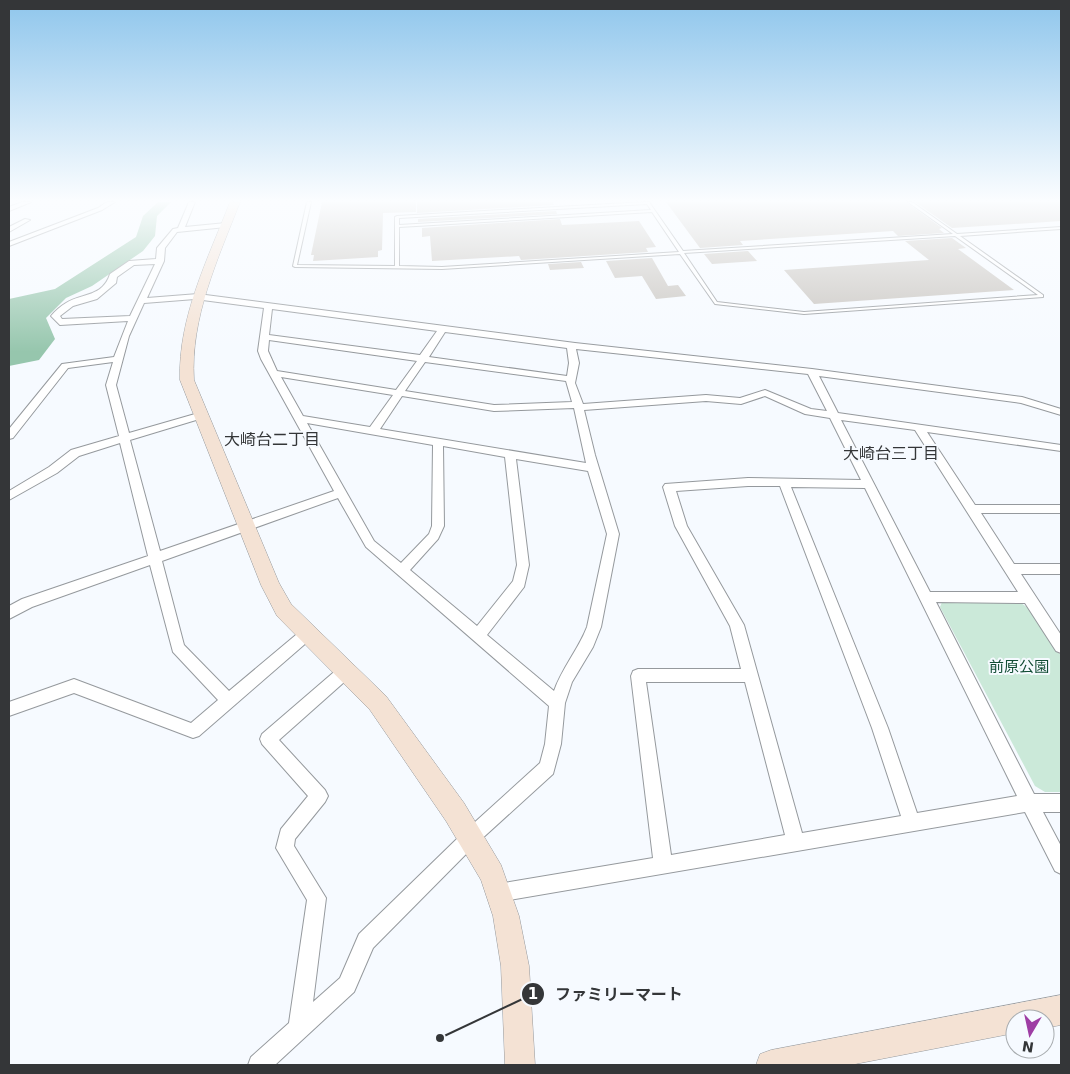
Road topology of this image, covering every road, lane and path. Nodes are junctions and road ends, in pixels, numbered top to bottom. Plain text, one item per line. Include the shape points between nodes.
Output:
1 (161, 252) edge
2 (215, 252) edge
3 (298, 252) edge
4 (397, 252) edge
5 (679, 252) edge
6 (681, 252) edge
7 (980, 252) edge
8 (160, 261) junction
9 (397, 268) junction
10 (198, 296) junction
11 (141, 301) junction
12 (268, 306) junction
13 (133, 318) junction
14 (443, 329) junction
15 (265, 336) junction
16 (571, 345) junction
17 (422, 358) junction
18 (118, 359) junction
19 (812, 372) junction
20 (274, 373) junction
21 (571, 379) junction
22 (399, 393) junction
23 (578, 406) junction
24 (1061, 412) edge
25 (202, 415) junction
26 (834, 416) junction
27 (300, 419) junction
28 (919, 428) junction
29 (373, 432) junction
30 (9, 436) edge
31 (124, 438) junction
32 (438, 442) junction
33 (1061, 448) edge
34 (510, 454) junction
35 (593, 468) junction
36 (784, 483) junction
37 (869, 484) junction
38 (10, 492) edge
39 (341, 494) junction
40 (972, 509) junction
41 (1061, 509) edge
42 (246, 526) junction
43 (155, 558) junction
44 (1010, 569) junction
45 (1061, 569) edge
46 (401, 571) junction
47 (926, 598) junction
48 (1029, 598) junction
49 (9, 613) edge
50 (308, 633) junction
51 (1057, 634) edge
52 (477, 637) junction
53 (1061, 647) edge
54 (346, 671) junction
55 (751, 675) junction
56 (228, 701) junction
57 (557, 703) junction
58 (9, 709) edge
59 (1030, 803) junction
60 (1061, 803) edge
61 (912, 824) junction
62 (470, 838) junction
63 (796, 843) junction
64 (663, 865) junction
65 (1061, 865) edge
66 (498, 893) junction
67 (1061, 1010) edge
68 (299, 1029) junction
69 (260, 1065) edge
70 (520, 1065) edge
71 (771, 1065) edge

1 - 8 street
2 - 10 street
3 - 9 lane via 295,266
4 - 9 lane
5 - 9 lane via 442,268
6 - 7 lane via 716,303 804,313 1042,296
8 - 11 street
8 - 13 street via 132,263 113,276 113,281 102,292 70,304 55,316 60,322 74,323
10 - 11 street
10 - 12 street
10 - 25 street via 185,369
11 - 13 street
12 - 14 street
12 - 15 street
13 - 18 street
14 - 16 street
14 - 17 street
15 - 17 street
15 - 20 street via 263,350
16 - 19 street
16 - 21 street via 574,363
17 - 21 street
17 - 22 street
18 - 30 street via 65,366
18 - 31 street via 111,386
19 - 24 street via 1022,400
19 - 26 street
20 - 22 street
20 - 27 street
21 - 23 street
22 - 23 street via 494,408
22 - 29 street
23 - 26 street via 706,398 741,401 765,393 809,412
23 - 35 street
25 - 31 street
25 - 42 street
26 - 28 street
26 - 37 street
27 - 29 street
27 - 39 street
28 - 33 street
28 - 40 street
29 - 32 street
31 - 38 street via 75,452 53,470
31 - 43 street
32 - 34 street
32 - 46 street via 438,526 434,536
34 - 35 street
34 - 52 street via 523,565 519,583
35 - 57 street via 613,534 594,627 565,680
36 - 37 street
36 - 55 street via 669,487 681,526 737,625
36 - 61 street via 880,728
37 - 47 street
39 - 42 street
39 - 46 street via 370,544
40 - 41 street
40 - 44 street
42 - 43 street
42 - 50 street via 284,610
43 - 49 street via 27,603
43 - 56 street via 178,648
44 - 45 street
44 - 48 street
46 - 52 street
47 - 48 street
47 - 59 street
48 - 51 street
50 - 54 street
50 - 56 street
51 - 53 street
52 - 57 street
54 - 62 street via 378,703
54 - 68 street via 268,739 318,796 287,835 285,848 317,898
55 - 63 street
55 - 64 street via 638,676
56 - 58 street via 193,731 74,686
57 - 62 street via 547,768
59 - 60 street
59 - 61 street
59 - 65 street
61 - 63 street
62 - 66 street via 492,874
62 - 68 street via 366,941 347,984
63 - 64 street
64 - 66 street
66 - 70 street via 506,916 514,966
67 - 71 street
68 - 69 street

